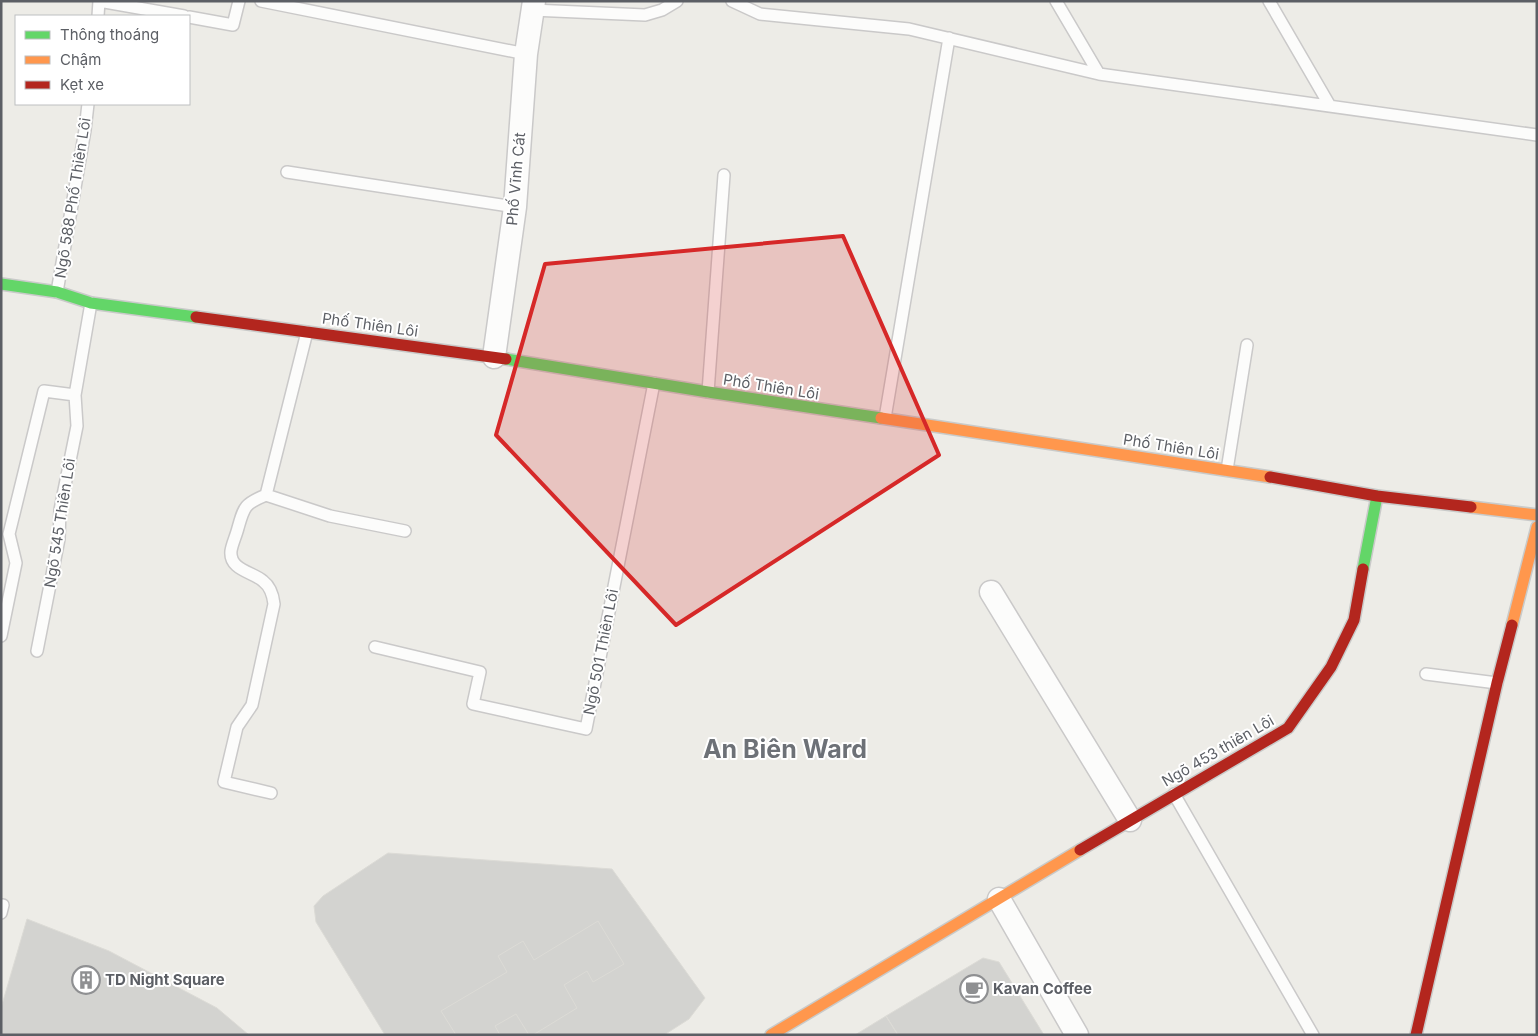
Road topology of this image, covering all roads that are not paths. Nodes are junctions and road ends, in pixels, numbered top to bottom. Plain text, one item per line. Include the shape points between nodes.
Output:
1 (99, 1) edge
2 (239, 1) edge
3 (261, 1) edge
4 (677, 1) edge
5 (732, 1) edge
6 (1056, 1) edge
7 (1268, 1) edge
8 (533, 6) edge
9 (98, 15) edge
10 (178, 15) edge
11 (190, 17) edge
12 (949, 38) junction
13 (526, 54) junction
14 (1099, 74) junction
15 (88, 105) edge
16 (1330, 106) junction
17 (1537, 135) edge
18 (287, 172) dead end
19 (724, 174) dead end
20 (515, 206) junction
21 (1, 284) edge
22 (57, 292) junction
23 (91, 303) junction
24 (308, 332) junction
25 (1247, 345) dead end
26 (494, 357) junction
27 (654, 383) junction
28 (708, 392) junction
29 (75, 395) junction
30 (885, 419) junction
31 (1227, 470) junction
32 (266, 495) junction
33 (1377, 496) junction
34 (1537, 515) edge
35 (1537, 527) edge
36 (405, 531) dead end
37 (9, 534) junction
38 (1, 544) edge
39 (992, 592) dead end
40 (1, 636) edge
41 (375, 647) dead end
42 (37, 652) dead end
43 (1426, 674) dead end
44 (1497, 683) junction
45 (271, 794) dead end
46 (1174, 794) junction
47 (1130, 820) junction
48 (999, 899) junction
49 (1, 905) edge
50 (1, 913) edge
51 (771, 1035) edge
52 (1077, 1035) edge
53 (1313, 1035) edge
54 (1416, 1035) edge

1 - 9 lane
1 - 10 lane
2 - 11 lane via 232,25
3 - 13 lane
4 - 8 lane via 645,16
5 - 12 lane via 760,14 909,28
6 - 14 lane
7 - 16 lane
8 - 13 street, Phố Vĩnh Cát
12 - 14 lane
12 - 30 lane
13 - 20 street, Phố Vĩnh Cát
14 - 16 lane
15 - 22 lane, Ngõ 588 Phố Thiên Lôi
16 - 17 lane
18 - 20 lane
19 - 28 lane
20 - 26 street, Phố Vĩnh Cát
21 - 22 main road, Phố Thiên Lôi
22 - 23 main road, Phố Thiên Lôi
23 - 24 main road, Phố Thiên Lôi
23 - 29 lane, Ngõ 545 Thiên Lôi
24 - 26 main road, Phố Thiên Lôi
24 - 32 lane
25 - 31 lane
26 - 27 main road, Phố Thiên Lôi
27 - 28 main road, Phố Thiên Lôi
27 - 41 lane, Ngõ 501 Thiên Lôi via 586,729 474,704 480,672
28 - 30 main road, Phố Thiên Lôi
29 - 37 lane via 44,391
29 - 42 lane, Ngõ 545 Thiên Lôi via 77,426
30 - 31 main road, Phố Thiên Lôi
31 - 33 main road, Phố Thiên Lôi
32 - 36 lane via 330,516
32 - 45 lane via 244,508 231,552 239,568 263,580 272,591 274,604 252,705 237,728 224,782
33 - 34 main road, Phố Thiên Lôi
33 - 46 main road, Ngõ 453 thiên Lôi via 1354,620 1331,667 1288,728
35 - 44 main road
37 - 38 lane
37 - 40 lane via 16,563
39 - 47 street
43 - 44 lane
44 - 54 main road
46 - 47 main road, Ngõ 453 thiên Lôi
46 - 53 lane
47 - 48 main road, Ngõ 453 thiên Lôi
48 - 51 main road, Ngõ 453 thiên Lôi
48 - 52 street
49 - 50 lane

